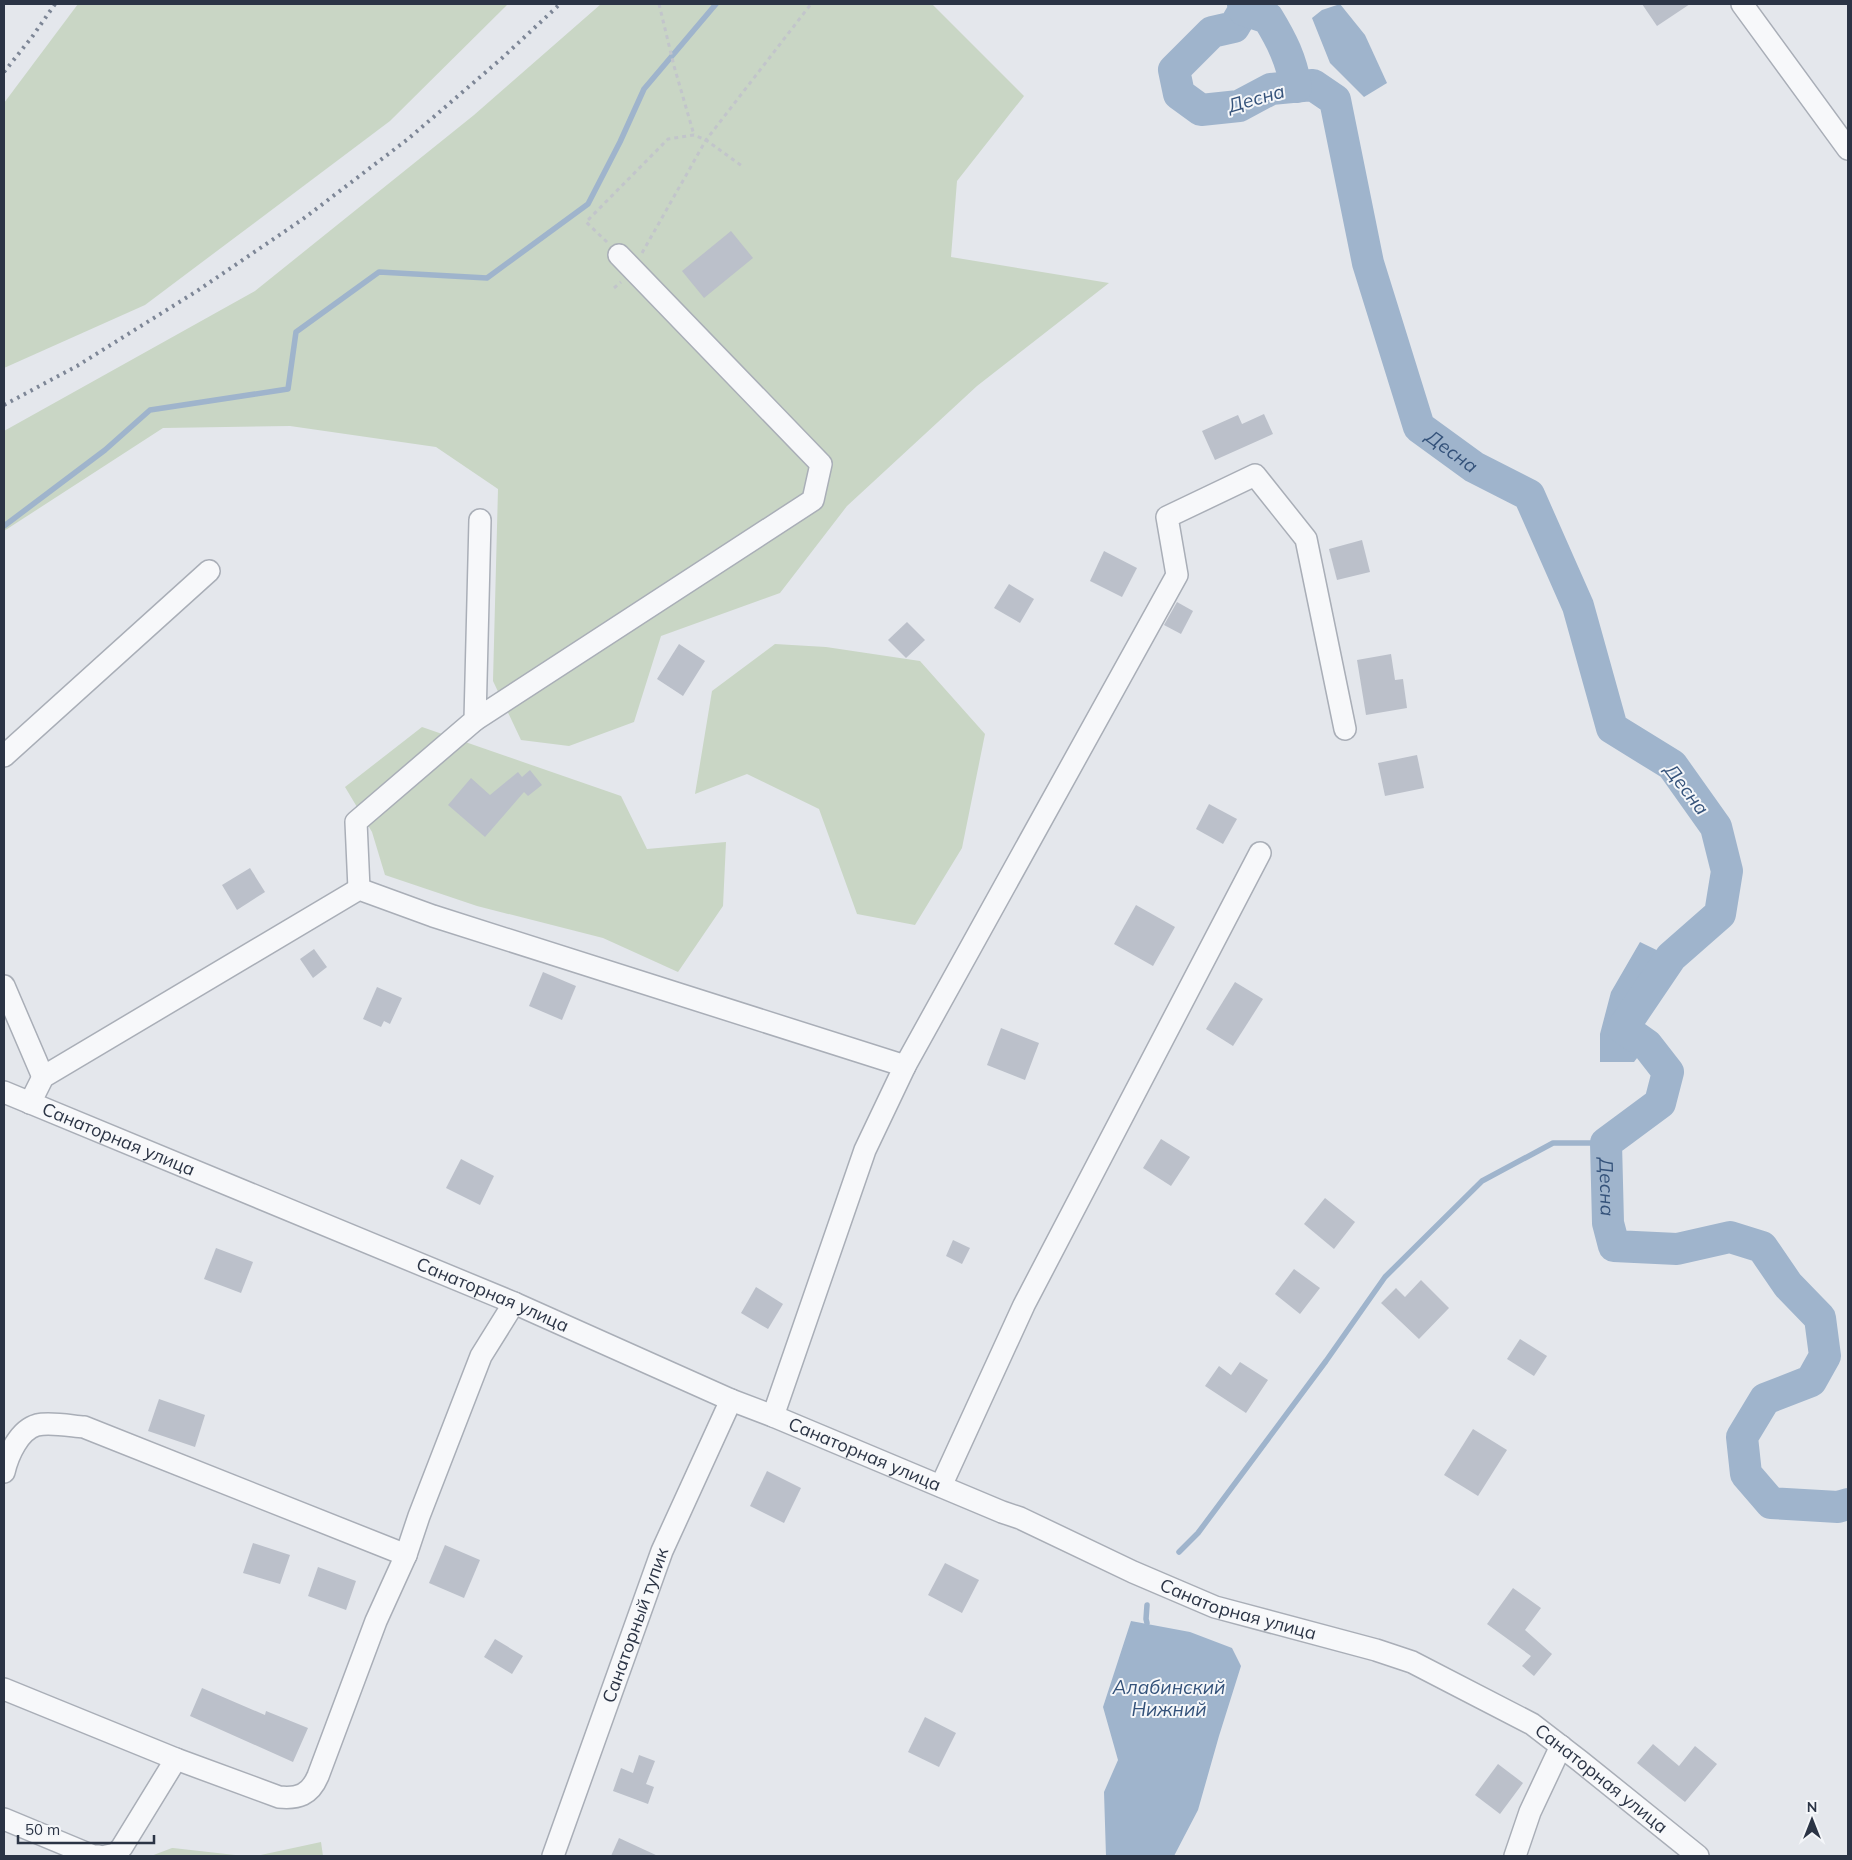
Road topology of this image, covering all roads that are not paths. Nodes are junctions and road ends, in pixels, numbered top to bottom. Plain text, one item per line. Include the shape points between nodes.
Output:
1 (1742, 4) edge
2 (1848, 149) edge
3 (626, 262) road end
4 (480, 520) dead end
5 (208, 571) dead end
6 (475, 720) junction
7 (1345, 729) dead end
8 (4, 756) edge
9 (1260, 853) dead end
10 (358, 889) junction
11 (4, 986) edge
12 (905, 1066) junction
13 (43, 1077) junction
14 (4, 1092) edge
15 (30, 1103) junction
16 (514, 1303) junction
17 (731, 1400) junction
18 (773, 1416) junction
19 (4, 1472) edge
20 (941, 1486) junction
21 (406, 1555) junction
22 (4, 1689) edge
23 (1561, 1746) junction
24 (176, 1759) junction
25 (4, 1819) edge
26 (99, 1856) edge
27 (106, 1856) edge
28 (553, 1856) edge
29 (1515, 1856) edge
30 (1698, 1856) edge

1 - 2 street
3 - 6 street via 821,464 813,500
4 - 6 street
5 - 8 street
6 - 10 street via 356,822
7 - 12 street via 1306,539 1255,475 1167,517 1177,575
9 - 20 street via 1024,1305
10 - 12 street via 433,916
10 - 13 street
11 - 13 street
12 - 18 street via 865,1150
13 - 15 street
14 - 15 street, Санаторная улица
15 - 16 street, Санаторная улица
16 - 17 street, Санаторная улица
16 - 21 street via 481,1356
17 - 18 street, Санаторная улица
17 - 28 street, Санаторный тупик via 662,1551
18 - 20 street, Санаторная улица
19 - 21 street via 22,1434 36,1426 84,1427
20 - 23 street, Санаторная улица via 1020,1518 1215,1607 1412,1662 1532,1724
21 - 24 street via 376,1621 318,1776 309,1789 296,1798 279,1797
22 - 24 street
23 - 29 street via 1530,1812
23 - 30 street, Санаторная улица
24 - 27 street via 122,1848 116,1854
25 - 26 street

